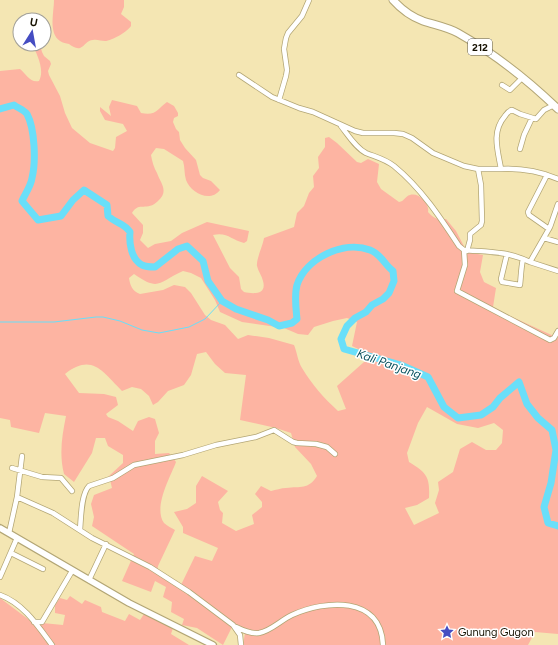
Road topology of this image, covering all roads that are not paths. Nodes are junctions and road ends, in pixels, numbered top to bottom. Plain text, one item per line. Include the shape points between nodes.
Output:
1 (309, 0) edge
2 (393, 0) edge
3 (239, 75) dead end
4 (524, 77) junction
5 (502, 85) dead end
6 (279, 100) junction
7 (556, 107) edge
8 (532, 118) junction
9 (340, 125) junction
10 (520, 149) dead end
11 (478, 168) junction
12 (501, 169) junction
13 (547, 174) junction
14 (558, 179) edge
15 (558, 204) edge
16 (556, 219) edge
17 (549, 229) junction
18 (544, 238) junction
19 (558, 242) edge
20 (466, 250) junction
21 (507, 254) junction
22 (523, 259) junction
23 (530, 262) junction
24 (558, 271) edge
25 (558, 333) edge
26 (335, 454) dead end
27 (22, 456) dead end
28 (12, 468) dead end
29 (21, 471) junction
30 (72, 491) dead end
31 (17, 497) junction
32 (0, 528) edge
33 (80, 530) junction
34 (9, 533) junction
35 (17, 538) junction
36 (106, 544) junction
37 (11, 553) junction
38 (43, 569) dead end
39 (72, 571) junction
40 (0, 577) edge
41 (89, 580) junction
42 (0, 596) edge
43 (34, 622) junction
44 (233, 625) junction
45 (52, 645) edge
46 (213, 645) edge
47 (241, 645) edge
48 (384, 645) edge

1 - 6 street via 302,16 286,38 284,49 287,70
2 - 4 main road, 212 via 408,14 462,35
3 - 6 street
4 - 5 street via 510,90
4 - 7 main road, 212
6 - 9 street
7 - 8 street via 544,110 537,118
8 - 10 street
8 - 12 street via 510,109 501,120 497,132 497,146
9 - 11 street via 362,133 403,134 433,153 464,166
9 - 20 street via 365,152 386,160 408,179 434,208 459,246
11 - 12 street
11 - 20 street via 482,191 482,221 470,234
12 - 13 street
13 - 14 street
13 - 17 street via 528,212
15 - 16 street
16 - 17 street
17 - 18 street
18 - 19 street
18 - 23 street
20 - 21 street
20 - 25 street via 466,264 457,291 459,294 550,340
21 - 22 street
21 - 22 street via 502,282 520,285
22 - 23 street
23 - 24 street
26 - 33 street via 327,447 297,443 272,430 256,437 134,465 113,478 87,488
27 - 29 street
28 - 29 street
29 - 30 street via 42,477 62,478
29 - 31 street
31 - 33 street via 52,513
31 - 34 street
32 - 34 street
33 - 36 street
34 - 35 street
35 - 37 street
35 - 39 street
36 - 41 street
36 - 44 street via 150,567
37 - 38 street
37 - 40 street
39 - 41 street
39 - 43 street via 42,622
41 - 46 street
42 - 43 street via 19,606
43 - 45 street
44 - 47 street via 240,635
44 - 48 street via 246,632 260,633 306,610 346,605 366,610 381,631

